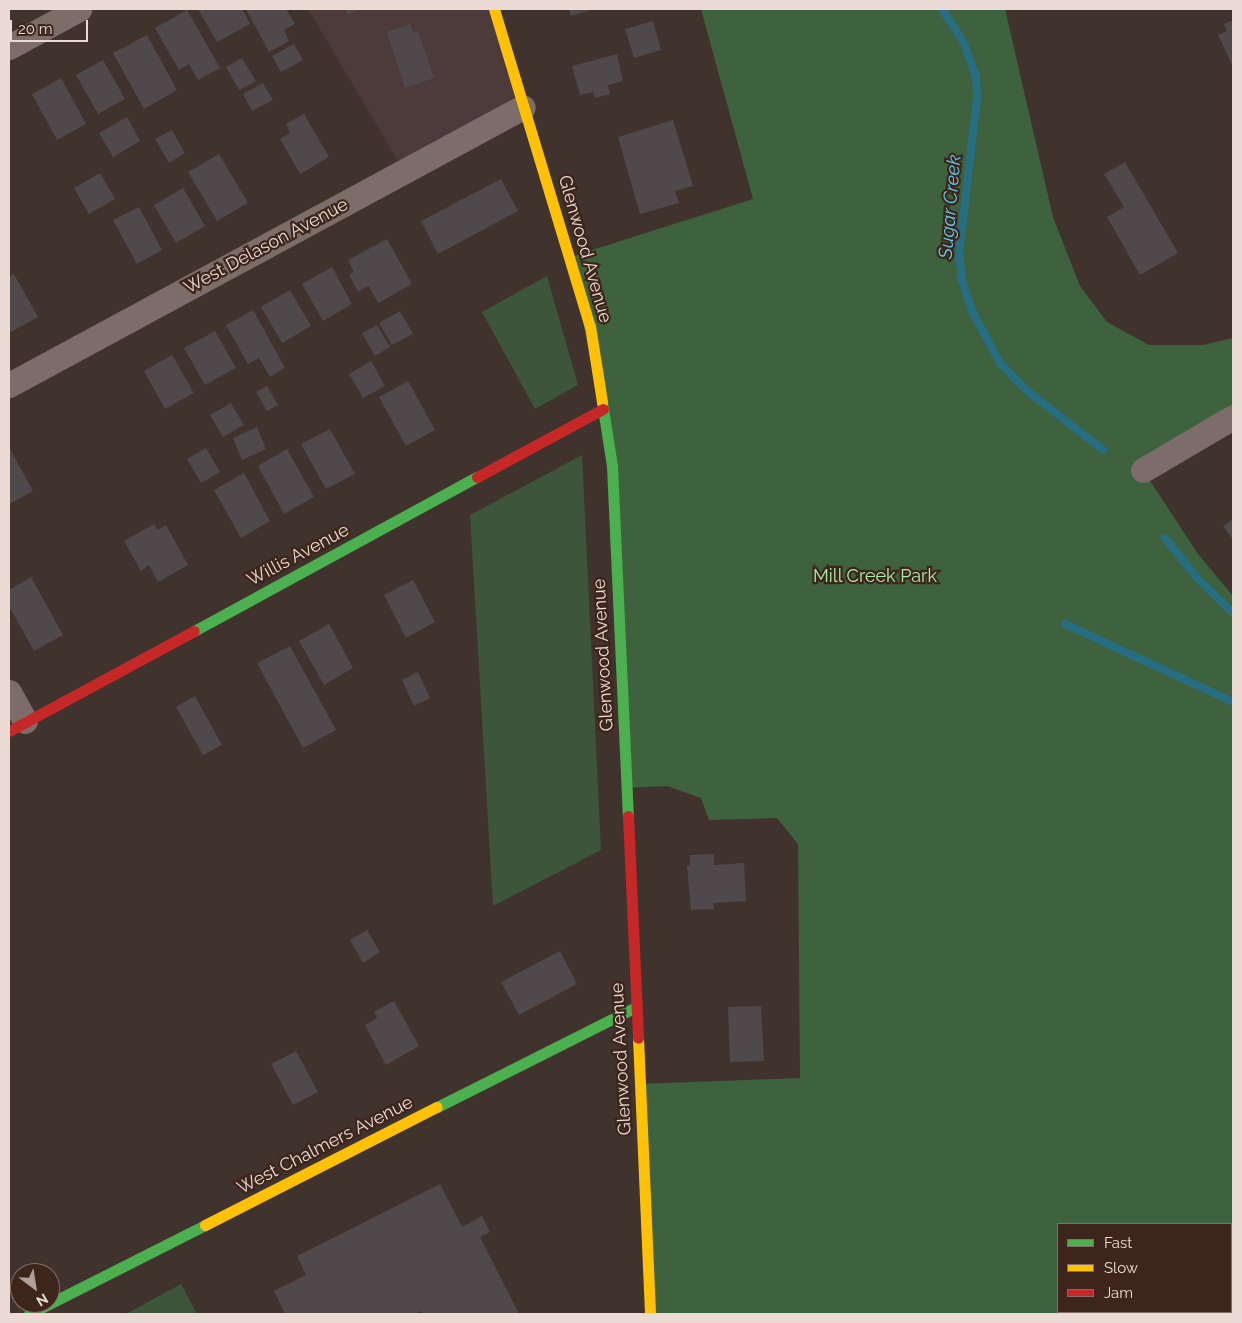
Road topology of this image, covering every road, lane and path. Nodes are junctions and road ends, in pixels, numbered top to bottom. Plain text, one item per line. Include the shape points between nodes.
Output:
1 (79, 9) edge
2 (494, 9) edge
3 (9, 47) edge
4 (523, 107) junction
5 (9, 385) edge
6 (603, 410) junction
7 (1233, 417) edge
8 (1143, 470) dead end
9 (9, 692) edge
10 (17, 726) edge
11 (636, 1007) junction
12 (29, 1314) edge
13 (650, 1314) edge

1 - 3 street
2 - 4 street, Glenwood Avenue
4 - 5 street, West Delason Avenue
4 - 6 street, Glenwood Avenue via 590,326
6 - 10 street, Willis Avenue
6 - 11 street, Glenwood Avenue via 612,466
7 - 8 street
9 - 10 street
11 - 12 street, West Chalmers Avenue
11 - 13 street, Glenwood Avenue

